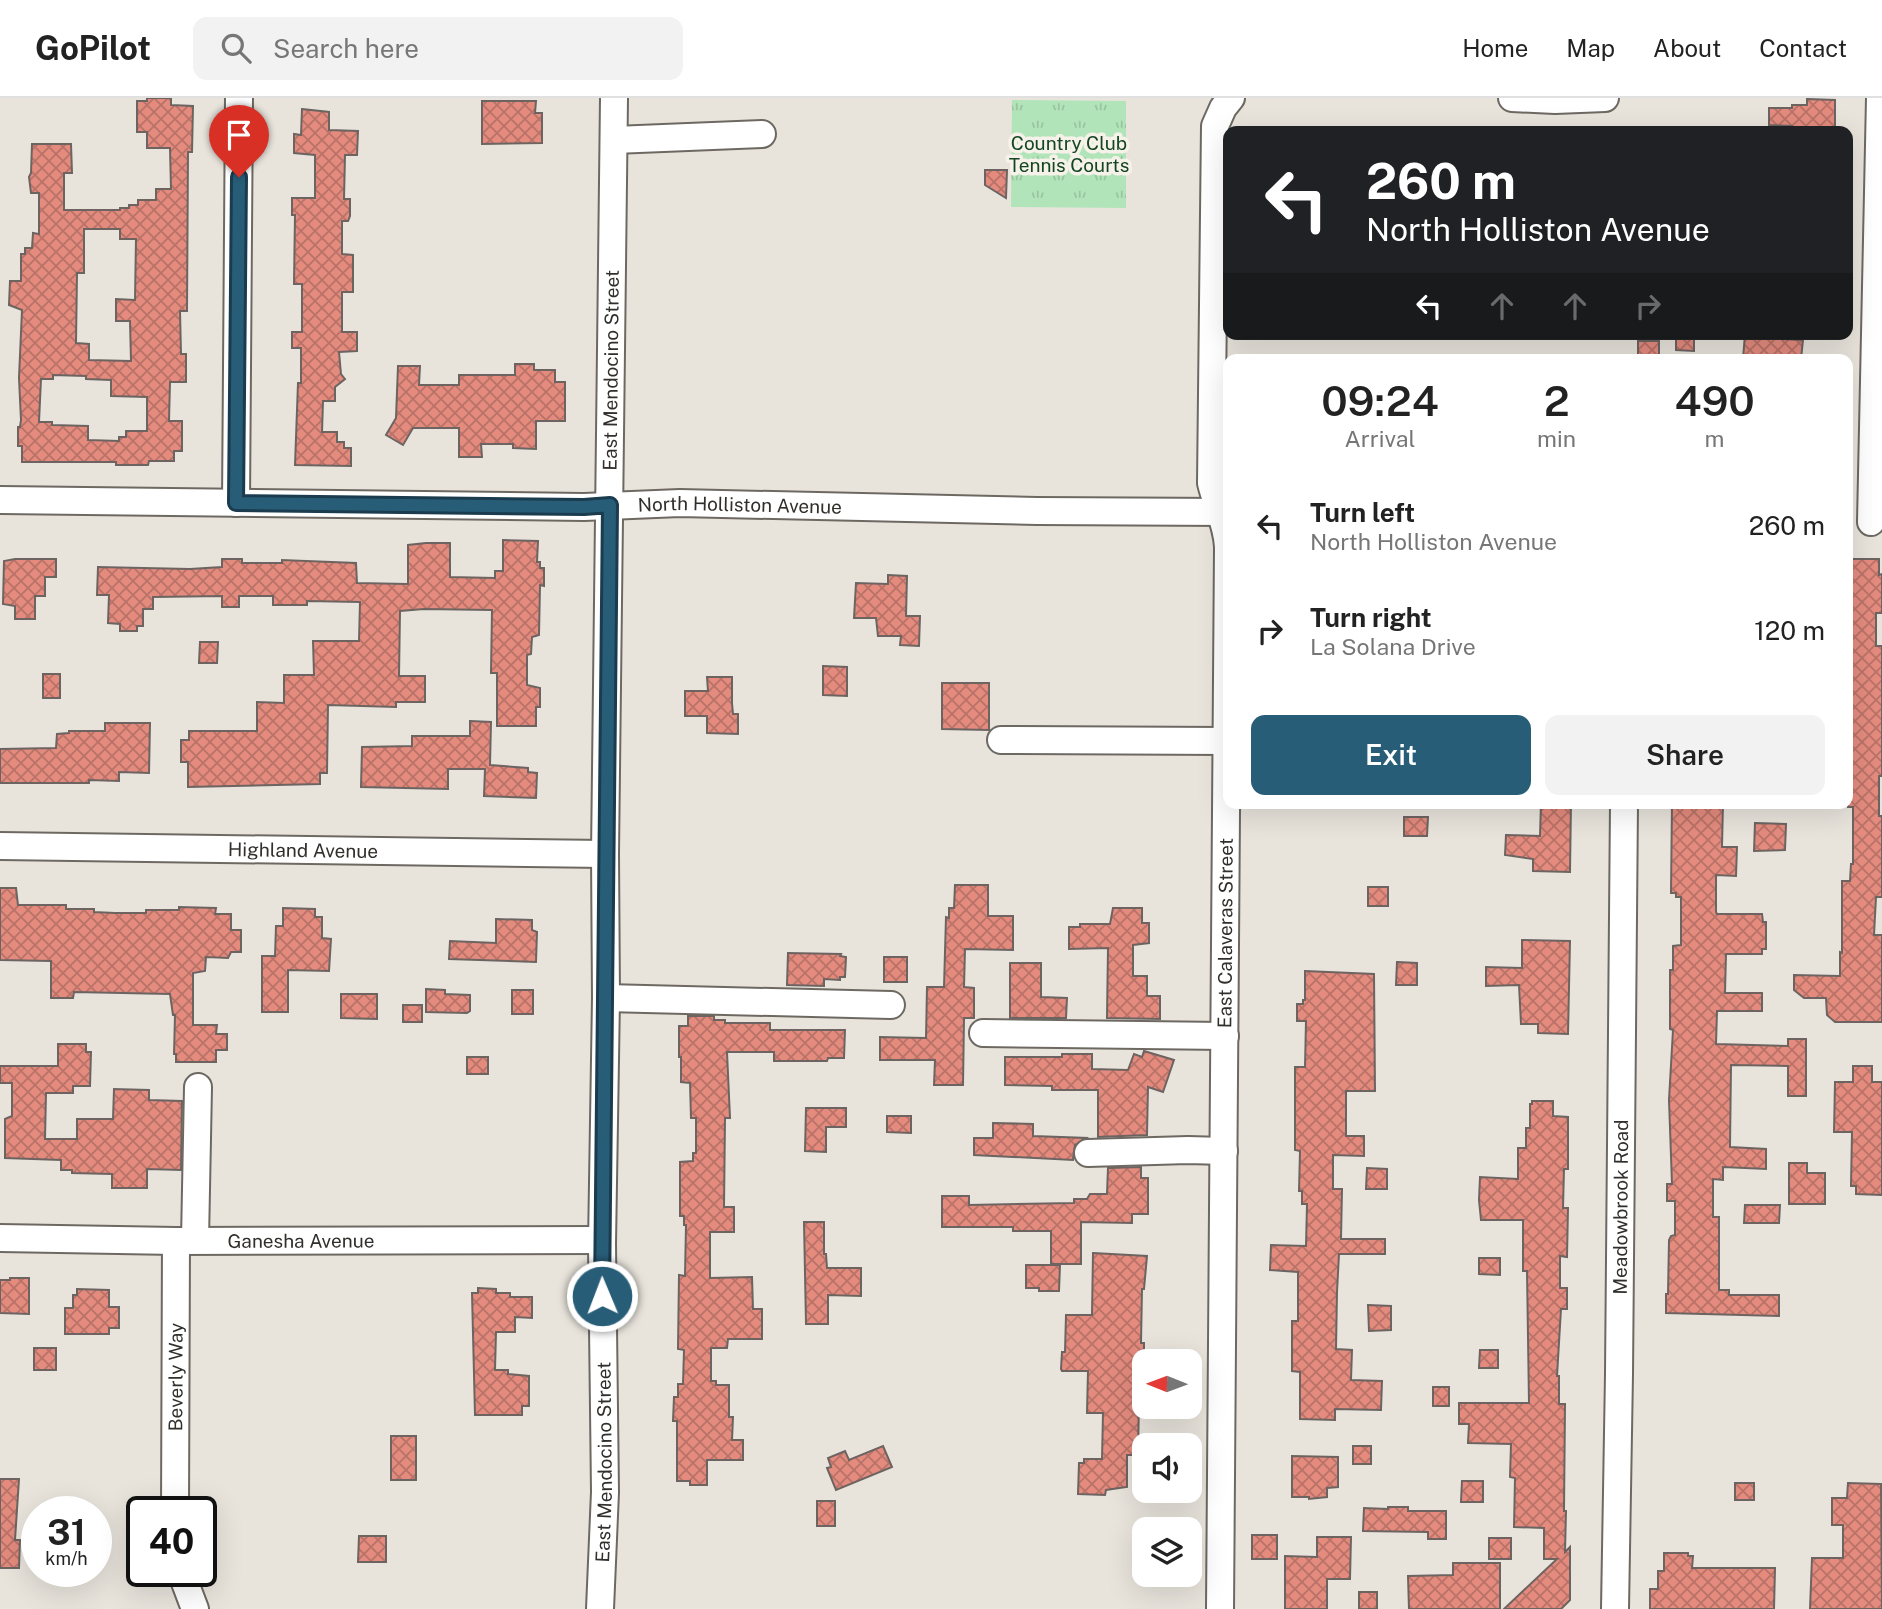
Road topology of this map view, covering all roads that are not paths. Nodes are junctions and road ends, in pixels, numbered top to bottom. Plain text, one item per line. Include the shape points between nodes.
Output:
1 (239, 98) edge
2 (614, 98) edge
3 (1231, 98) edge
4 (1512, 98) edge
5 (1605, 98) edge
6 (1880, 98) edge
7 (762, 134) dead end
8 (614, 140) junction
9 (0, 500) edge
10 (236, 503) junction
11 (610, 505) junction
12 (1223, 508) edge
13 (1223, 512) edge
14 (1867, 522) edge
15 (1001, 740) dead end
16 (1223, 741) edge
17 (1227, 809) edge
18 (1624, 809) edge
19 (0, 846) edge
20 (605, 854) junction
21 (606, 998) junction
22 (891, 1005) dead end
23 (983, 1033) dead end
24 (1225, 1036) junction
25 (198, 1087) dead end
26 (1224, 1151) junction
27 (1088, 1153) dead end
28 (0, 1238) edge
29 (185, 1240) junction
30 (602, 1240) junction
31 (176, 1496) edge
32 (187, 1587) edge
33 (195, 1609) edge
34 (600, 1609) edge
35 (1220, 1609) edge
36 (1615, 1609) edge

1 - 10 street
2 - 8 street, East Mendocino Street
3 - 12 street, East Calaveras Street via 1215,126 1211,483
4 - 5 street
6 - 14 street
7 - 8 street
8 - 11 street, East Mendocino Street
9 - 10 street, North Holliston Avenue
10 - 11 street, North Holliston Avenue
11 - 13 street, North Holliston Avenue
11 - 20 street, East Mendocino Street
15 - 16 street
17 - 24 street, East Calaveras Street
18 - 36 street, Meadowbrook Road
19 - 20 street, Highland Avenue
20 - 21 street, East Mendocino Street
21 - 22 street
21 - 30 street, East Mendocino Street
23 - 24 street
24 - 26 street, East Calaveras Street
25 - 29 street, Beverly Way
26 - 27 street
26 - 35 street, East Calaveras Street
28 - 29 street, Ganesha Avenue
29 - 30 street, Ganesha Avenue
29 - 31 street, Beverly Way
30 - 34 street, East Mendocino Street via 605,1492
32 - 33 street

